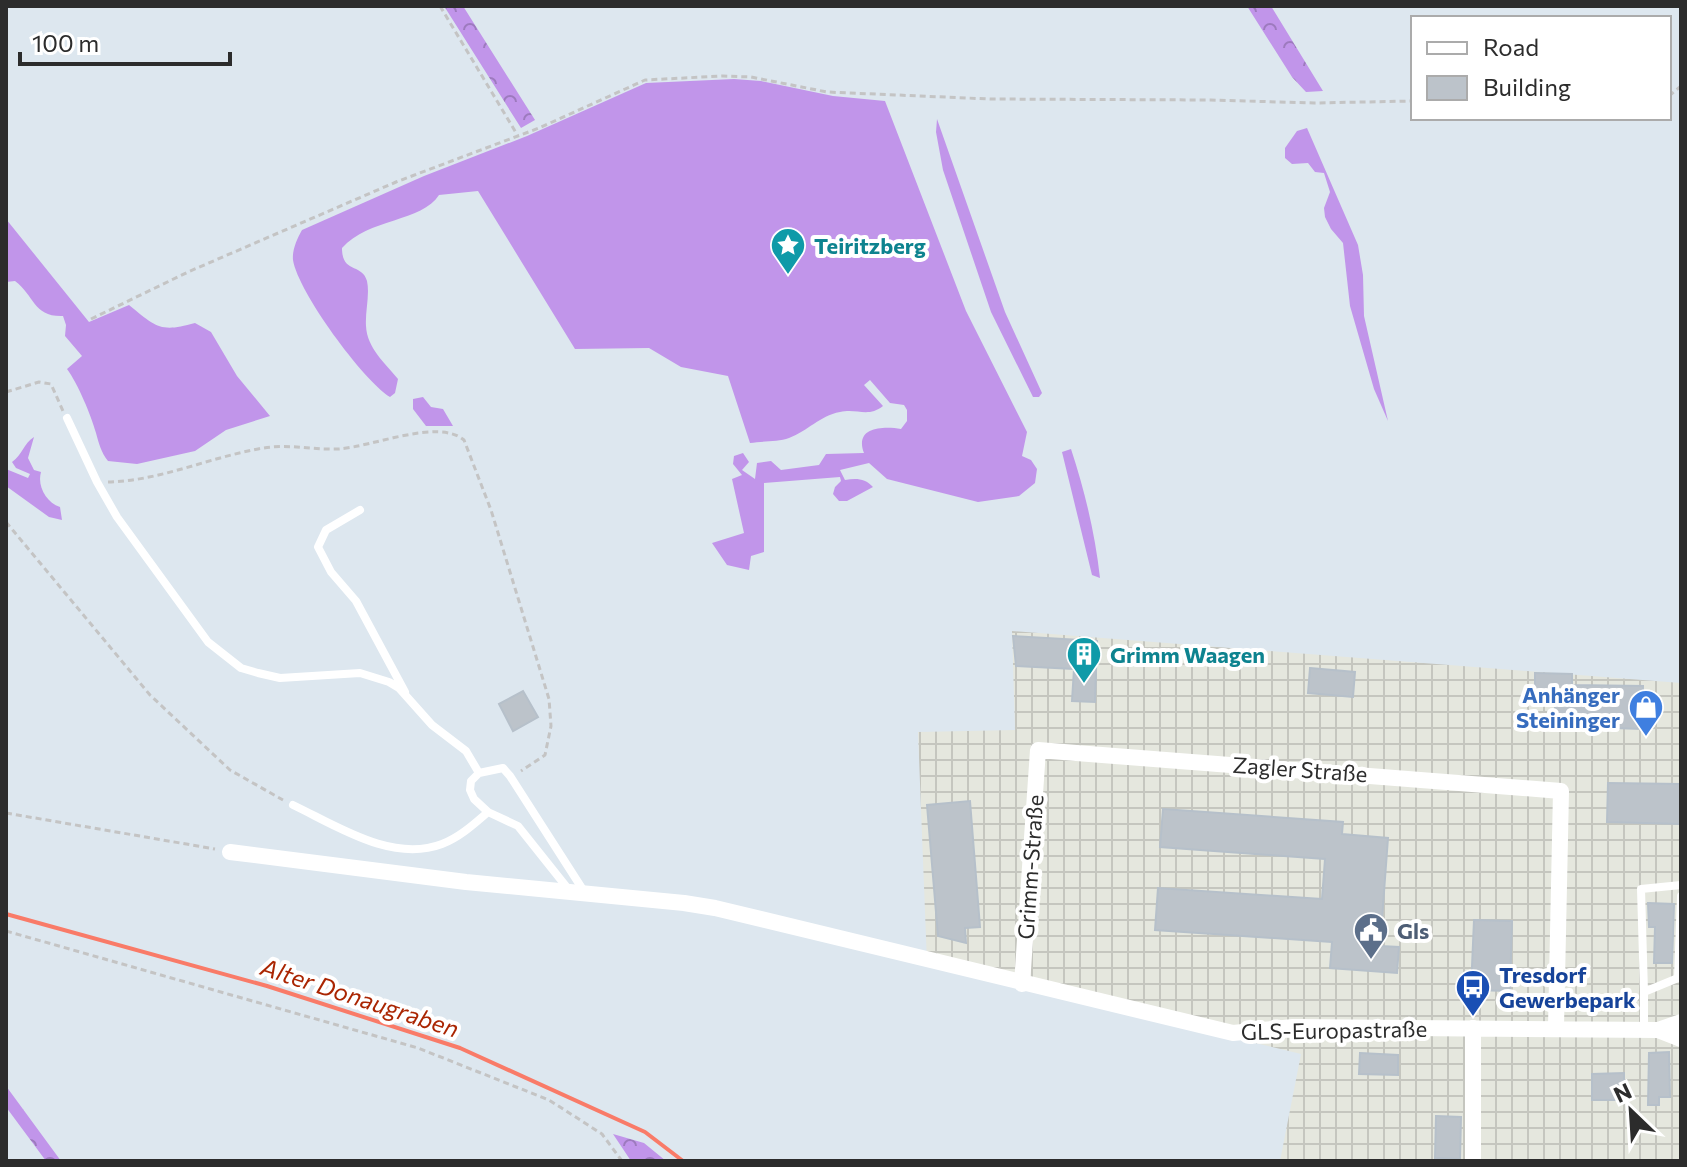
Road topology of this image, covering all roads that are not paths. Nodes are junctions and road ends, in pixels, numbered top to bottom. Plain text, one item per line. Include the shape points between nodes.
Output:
1 (67, 418) road end
2 (360, 510) dead end
3 (411, 703) junction
4 (1038, 750) joint
5 (479, 773) junction
6 (293, 805) road end
7 (488, 812) junction
8 (230, 852) road end
9 (1681, 885) edge
10 (578, 893) junction
11 (1681, 896) edge
12 (1022, 984) junction
13 (1644, 992) junction
14 (1681, 1022) edge
15 (1556, 1027) junction
16 (1473, 1028) junction
17 (1651, 1030) junction
18 (1681, 1039) edge
19 (1473, 1161) edge

1 - 3 lane via 97,482 143,554 224,657 241,668 280,678 374,676 399,688
2 - 3 lane via 326,530 318,547 356,601
3 - 5 lane via 466,751
4 - 12 street, Grimm-Straße
4 - 15 street, Zagler Straße via 1561,791
5 - 7 lane via 470,790
5 - 10 lane via 503,768 510,776
6 - 7 lane via 363,838 411,850 445,843
7 - 10 lane via 518,826
8 - 10 street, GLS-Europastraße
9 - 13 lane via 1641,889
10 - 12 street, GLS-Europastraße via 715,908
11 - 13 lane via 1678,978
12 - 16 street, GLS-Europastraße via 1233,1033 1293,1027
13 - 17 lane
14 - 17 street
15 - 16 street, GLS-Europastraße
15 - 17 street, GLS-Europastraße
16 - 19 street
17 - 18 street

